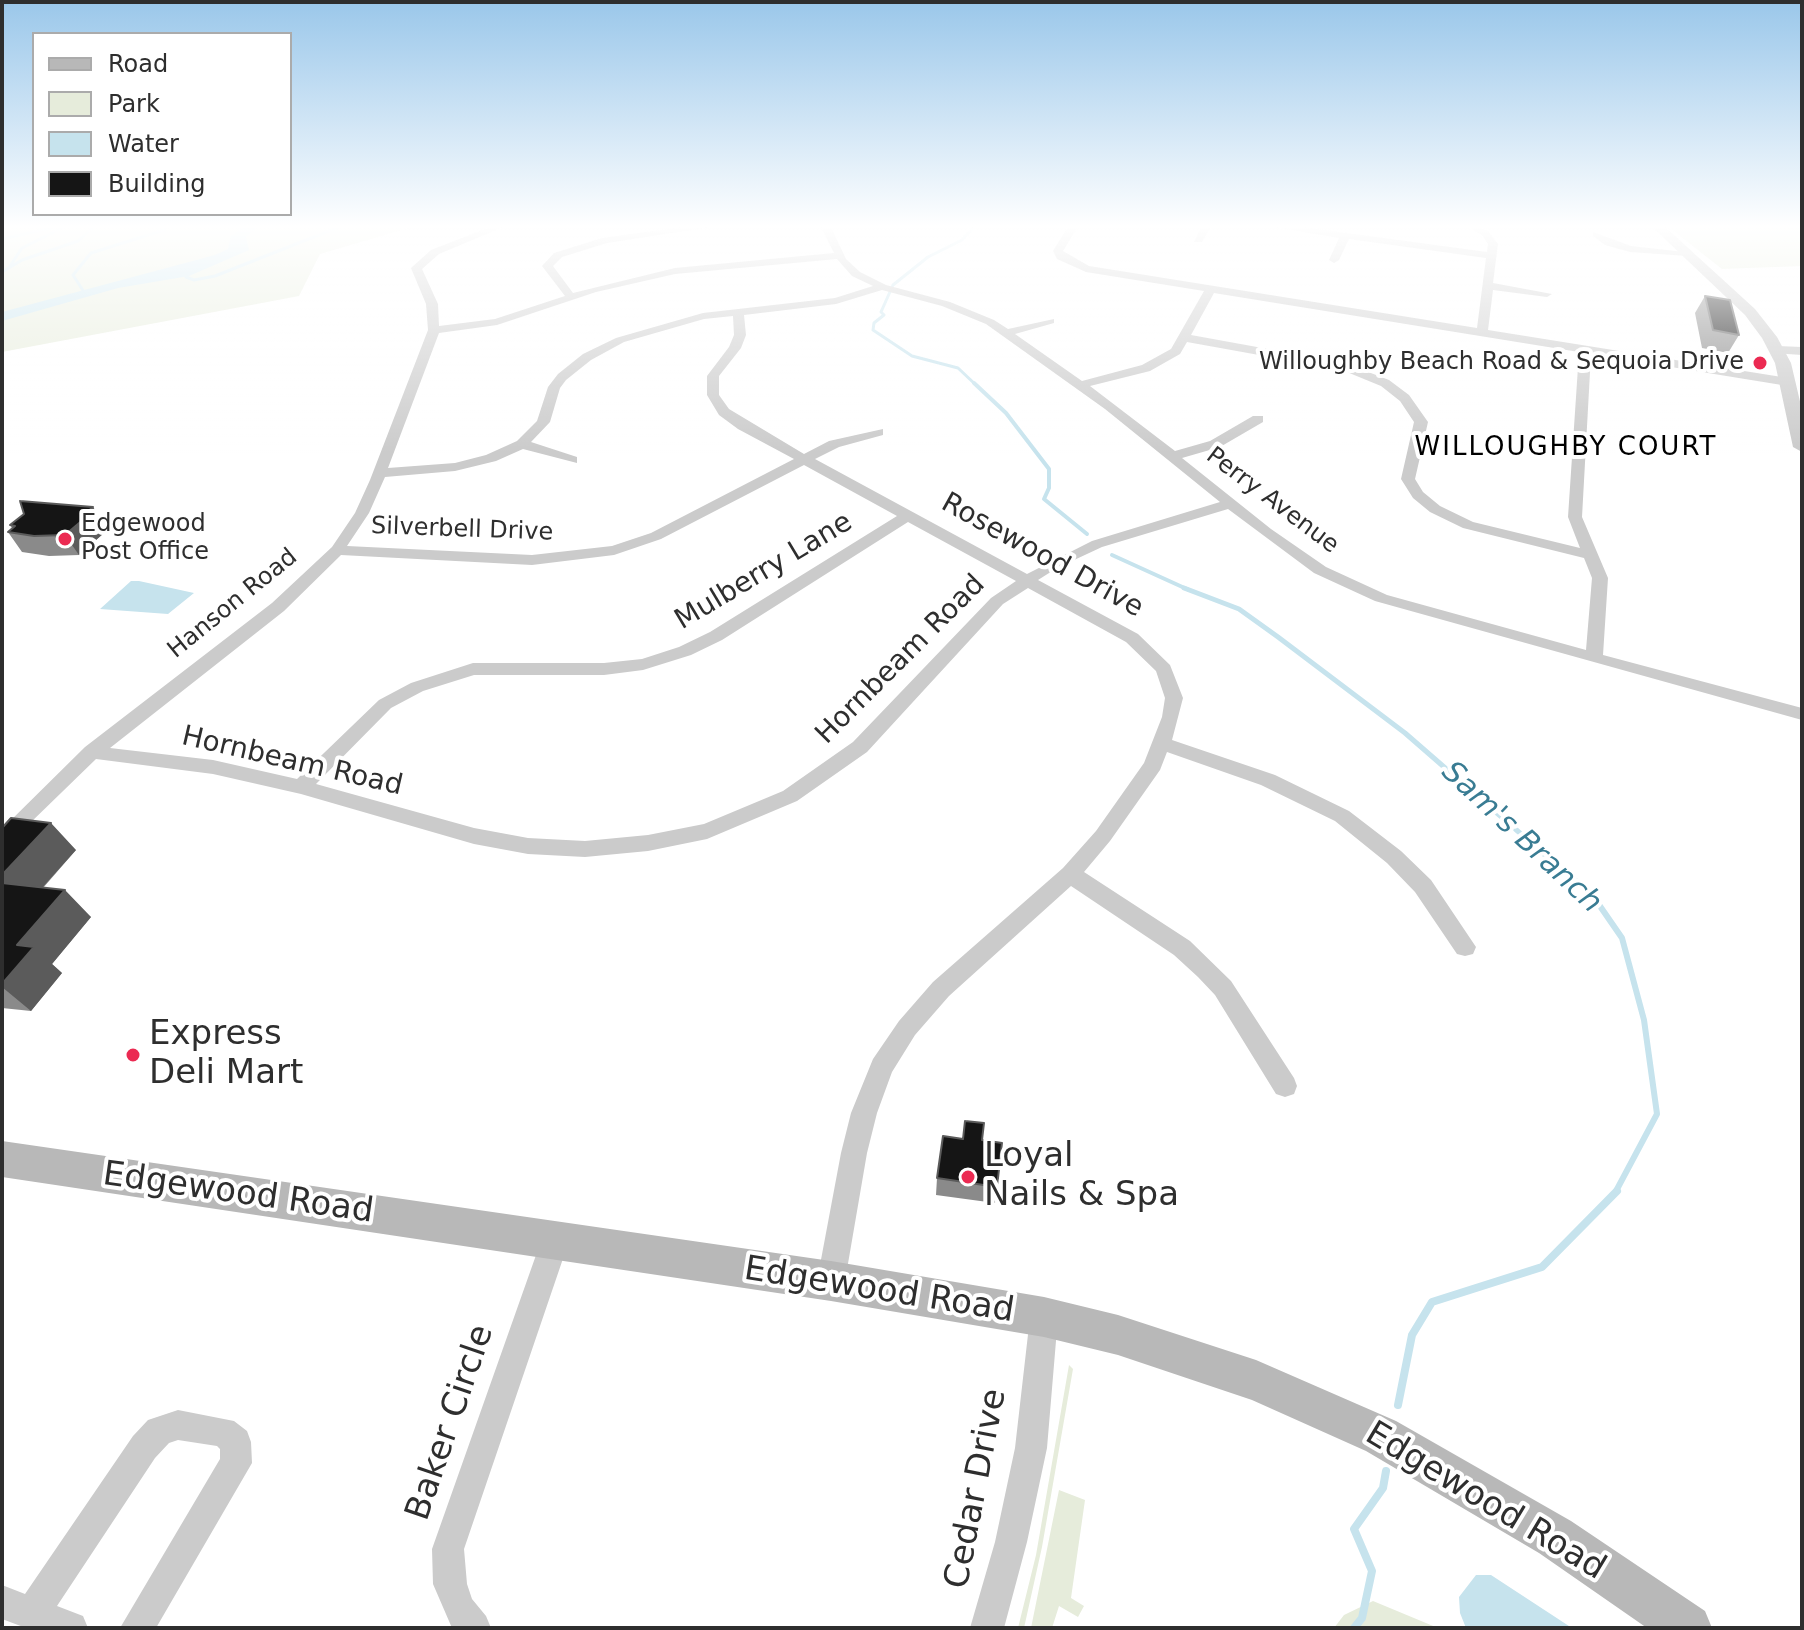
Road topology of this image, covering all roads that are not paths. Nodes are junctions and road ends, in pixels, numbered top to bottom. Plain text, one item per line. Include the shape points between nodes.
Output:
1 (431, 301) edge
2 (559, 301) edge
3 (835, 301) edge
4 (933, 301) edge
5 (1204, 301) edge
6 (1280, 301) edge
7 (1487, 301) edge
8 (1739, 301) edge
9 (738, 311) junction
10 (1050, 321) dead end
11 (434, 330) junction
12 (1006, 333) junction
13 (1482, 333) junction
14 (1186, 338) junction
15 (1585, 350) junction
16 (1777, 350) junction
17 (1802, 351) edge
18 (1788, 382) junction
19 (1081, 385) junction
20 (1258, 419) dead end
21 (878, 432) dead end
22 (522, 444) junction
23 (1802, 447) edge
24 (1173, 456) junction
25 (804, 459) junction
26 (572, 460) dead end
27 (380, 473) junction
28 (1232, 503) junction
29 (908, 516) junction
30 (337, 550) junction
31 (1591, 555) junction
32 (1026, 581) junction
33 (1594, 658) junction
34 (1802, 714) edge
35 (1161, 743) junction
36 (92, 752) junction
37 (301, 787) junction
38 (2, 843) edge
39 (1070, 874) junction
40 (1465, 947) dead end
41 (1285, 1086) dead end
42 (2, 1159) edge
43 (555, 1241) junction
44 (831, 1281) junction
45 (1044, 1317) junction
46 (17, 1608) edge
47 (71, 1628) edge
48 (137, 1628) edge
49 (474, 1628) edge
50 (987, 1628) edge
51 (1688, 1628) edge

1 - 11 street
2 - 11 street via 497,322
3 - 9 street
4 - 12 street, Perry Avenue
5 - 14 street
6 - 13 street
7 - 13 street
8 - 16 street
9 - 22 street via 664,325 600,349 562,377 543,422
9 - 25 street, Rosewood Drive via 735,348 713,376 717,403 734,420
10 - 12 street
11 - 27 street, Hanson Road
12 - 19 street, Perry Avenue
13 - 15 street
14 - 19 street via 1161,361
14 - 31 street via 1345,367 1385,383 1405,398 1421,422 1408,479 1418,495 1468,525
15 - 18 street
15 - 31 street via 1575,517
16 - 17 street
16 - 18 street
18 - 23 street
19 - 24 street, Perry Avenue
20 - 24 street via 1215,444
21 - 25 street, Silverbell Drive via 852,437
22 - 26 street
22 - 27 street via 464,466
24 - 28 street, Perry Avenue
25 - 29 street, Rosewood Drive
25 - 30 street, Silverbell Drive via 656,536 582,556 532,560
27 - 30 street, Hanson Road
28 - 32 street, Hornbeam Road via 1097,544
28 - 33 street, Perry Avenue via 1297,556 1381,598
29 - 32 street, Rosewood Drive
29 - 37 street, Mulberry Lane via 685,651 604,669 473,669 417,687 385,704
30 - 36 street, Hanson Road via 278,607
31 - 33 street via 1600,578
32 - 35 street, Rosewood Drive via 1132,638 1164,669 1174,698
32 - 37 street, Hornbeam Road via 997,601 841,762 790,796 707,831 585,849 528,846
33 - 34 street, Perry Avenue
35 - 39 street, Rosewood Drive via 1140,784
35 - 40 street via 1279,784 1342,816 1423,886
36 - 37 street, Hornbeam Road via 213,767
36 - 38 street, Hanson Road
39 - 41 street via 1182,948 1206,970
39 - 44 street, Rosewood Drive via 941,989 882,1067 854,1153
42 - 43 main road, Edgewood Road
43 - 44 main road, Edgewood Road
43 - 49 street, Baker Circle via 448,1549 450,1584 459,1610
44 - 45 main road, Edgewood Road
45 - 50 street, Cedar Drive via 1031,1448
45 - 51 main road, Edgewood Road via 1118,1335 1256,1381 1381,1436 1555,1537
46 - 47 street
46 - 48 street via 159,1431 178,1425 223,1432 236,1442 236,1463

